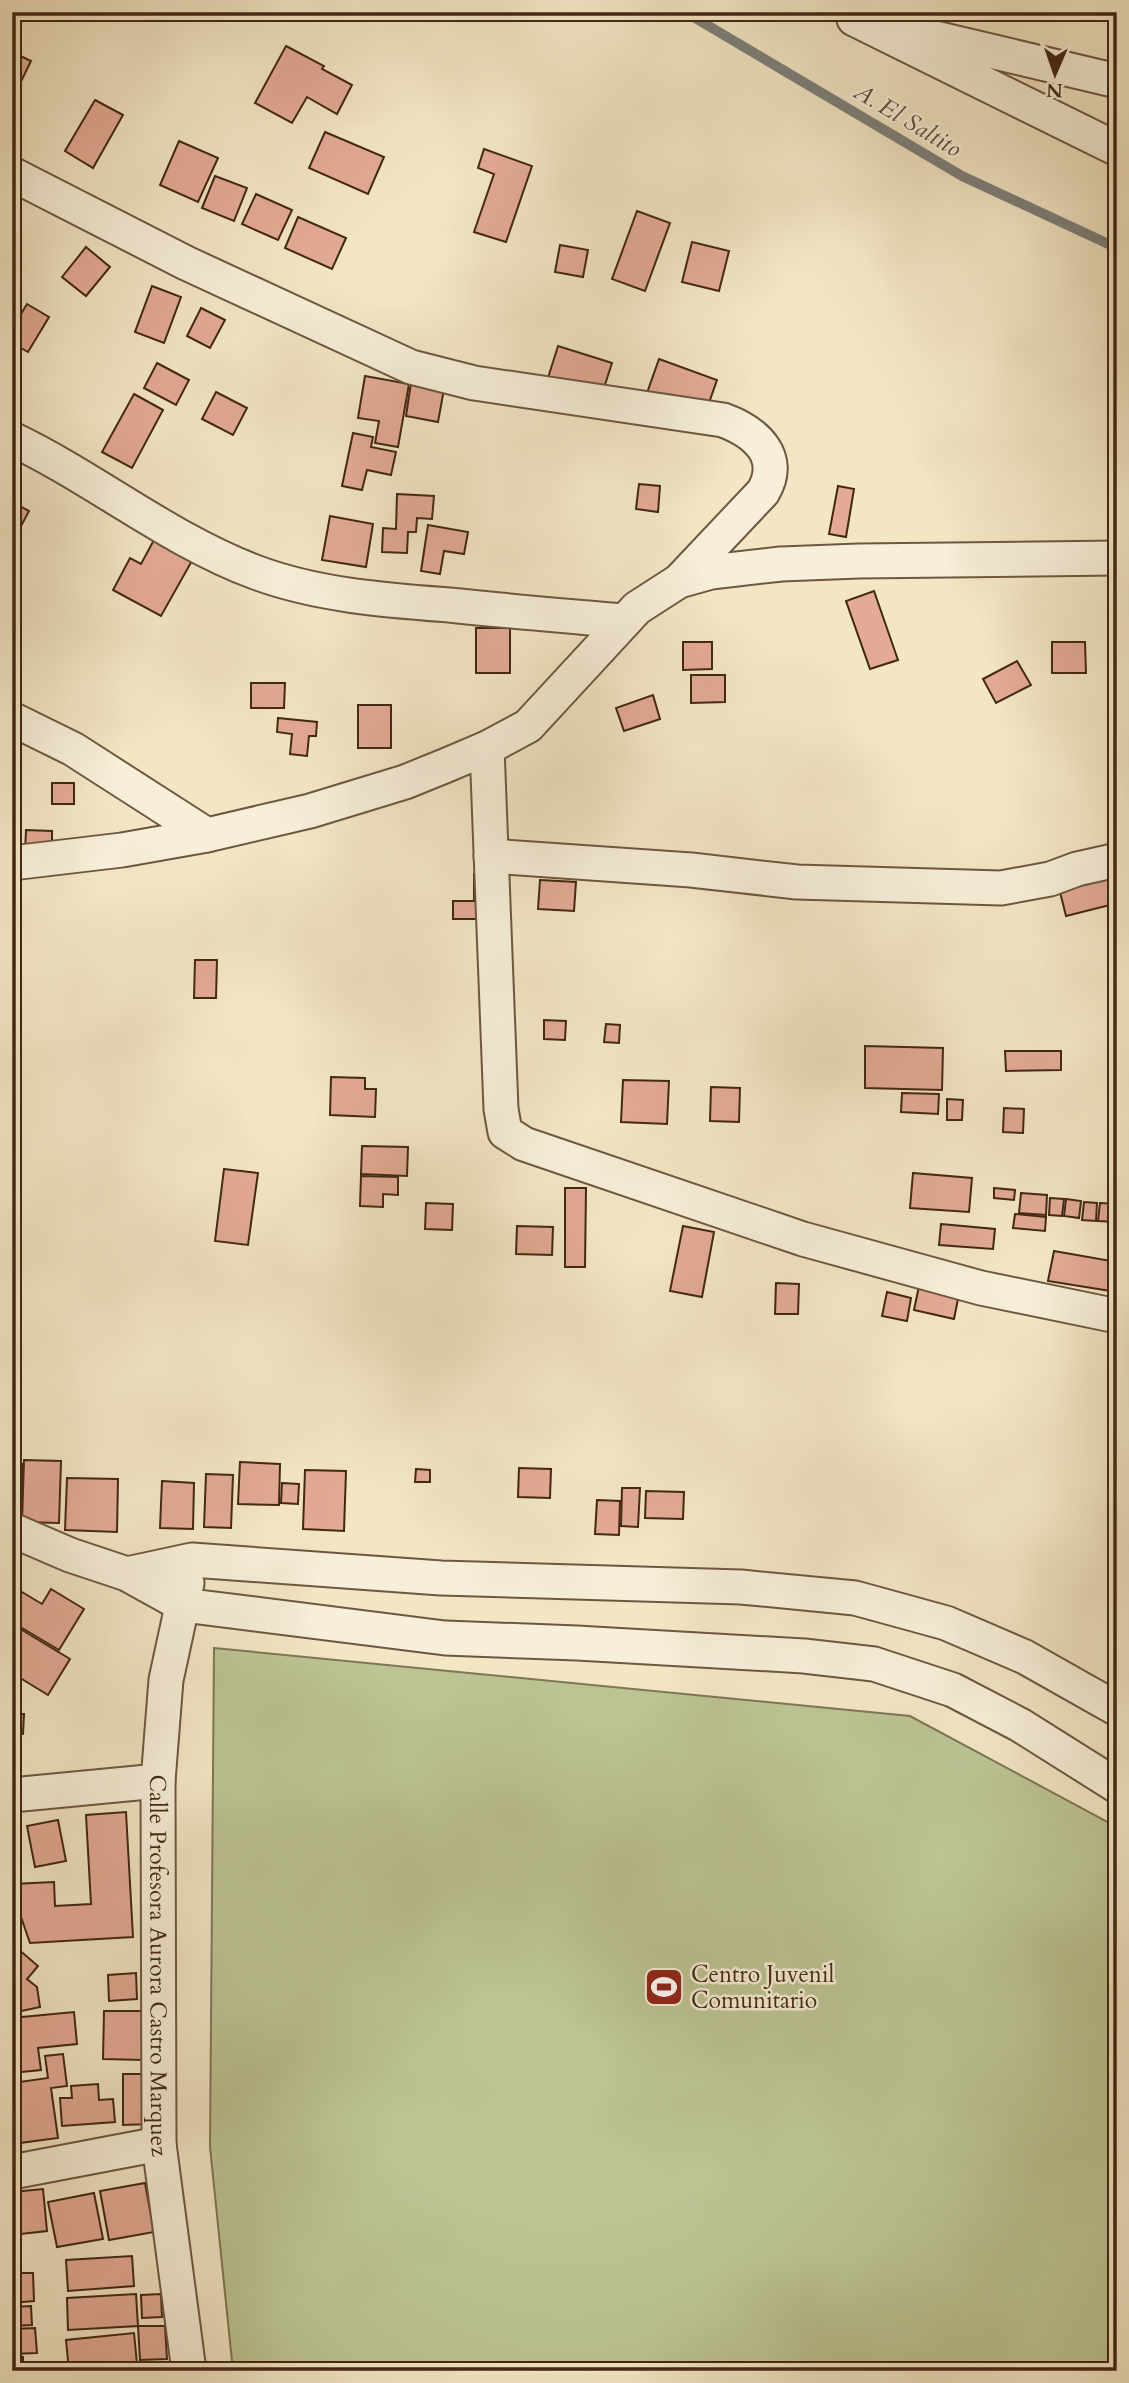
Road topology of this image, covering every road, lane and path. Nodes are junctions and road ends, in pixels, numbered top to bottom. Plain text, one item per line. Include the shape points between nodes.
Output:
1 (845, 15) edge
2 (1117, 81) edge
3 (1117, 149) edge
4 (12, 174) edge
5 (12, 439) edge
6 (1117, 558) edge
7 (679, 581) junction
8 (624, 621) junction
9 (12, 719) edge
10 (487, 748) junction
11 (207, 835) junction
12 (491, 856) junction
13 (1117, 860) edge
14 (12, 863) edge
15 (1117, 1316) edge
16 (12, 1530) edge
17 (192, 1560) junction
18 (127, 1574) junction
19 (183, 1605) junction
20 (1117, 1709) edge
21 (158, 1781) junction
22 (1117, 1786) edge
23 (12, 1795) edge
24 (159, 2144) junction
25 (12, 2172) edge
26 (189, 2371) edge

1 - 2 street
1 - 3 street
4 - 7 street via 186,263 411,367 463,381 739,426 772,464 768,483
5 - 8 street via 202,548 255,572 311,587 407,602
6 - 7 street via 781,564 711,572
7 - 8 street
8 - 10 street via 528,726
9 - 11 street via 73,749
10 - 11 street via 405,782
10 - 12 street
11 - 14 street
12 - 13 street via 797,882 1001,888
12 - 15 street via 501,1109 505,1132 513,1139 803,1239 981,1289
16 - 18 street
17 - 18 street
17 - 19 street, Calle Profesora Aurora Castro Marquez
17 - 20 street via 441,1578 741,1587 855,1598 946,1623 1025,1657
18 - 19 street
19 - 21 street, Calle Profesora Aurora Castro Marquez via 166,1680
19 - 22 street via 445,1638 779,1654 874,1664 964,1696
21 - 23 street
21 - 24 street, Calle Profesora Aurora Castro Marquez
24 - 25 street
24 - 26 street, Calle Profesora Aurora Castro Marquez

